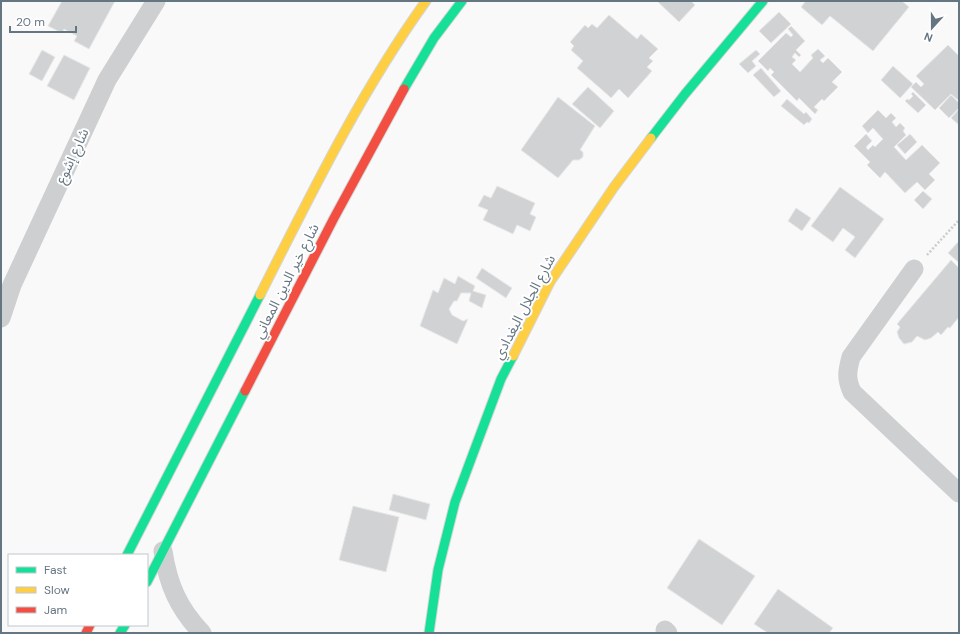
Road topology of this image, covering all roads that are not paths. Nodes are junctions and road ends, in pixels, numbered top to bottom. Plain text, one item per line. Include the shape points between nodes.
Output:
1 (156, 1) edge
2 (426, 1) edge
3 (462, 1) edge
4 (763, 1) edge
5 (914, 268) road end
6 (7, 284) edge
7 (1, 318) edge
8 (959, 493) edge
9 (163, 551) junction
10 (128, 554) edge
11 (148, 580) edge
12 (202, 633) edge
13 (429, 633) edge

1 - 6 street, شارع إشوع via 107,80
2 - 10 street, شارع خير الدين المعاني via 388,57 306,203
3 - 9 street, شارع خير الدين المعاني via 434,38 381,131
4 - 13 street, شارع الجلال البغدادي via 685,94 614,187 550,282 501,379 455,502 438,570
5 - 8 street via 851,357 848,382 852,392
6 - 7 street, شارع إشوع
9 - 11 street, شارع خير الدين المعاني
9 - 12 street via 172,589 181,607

